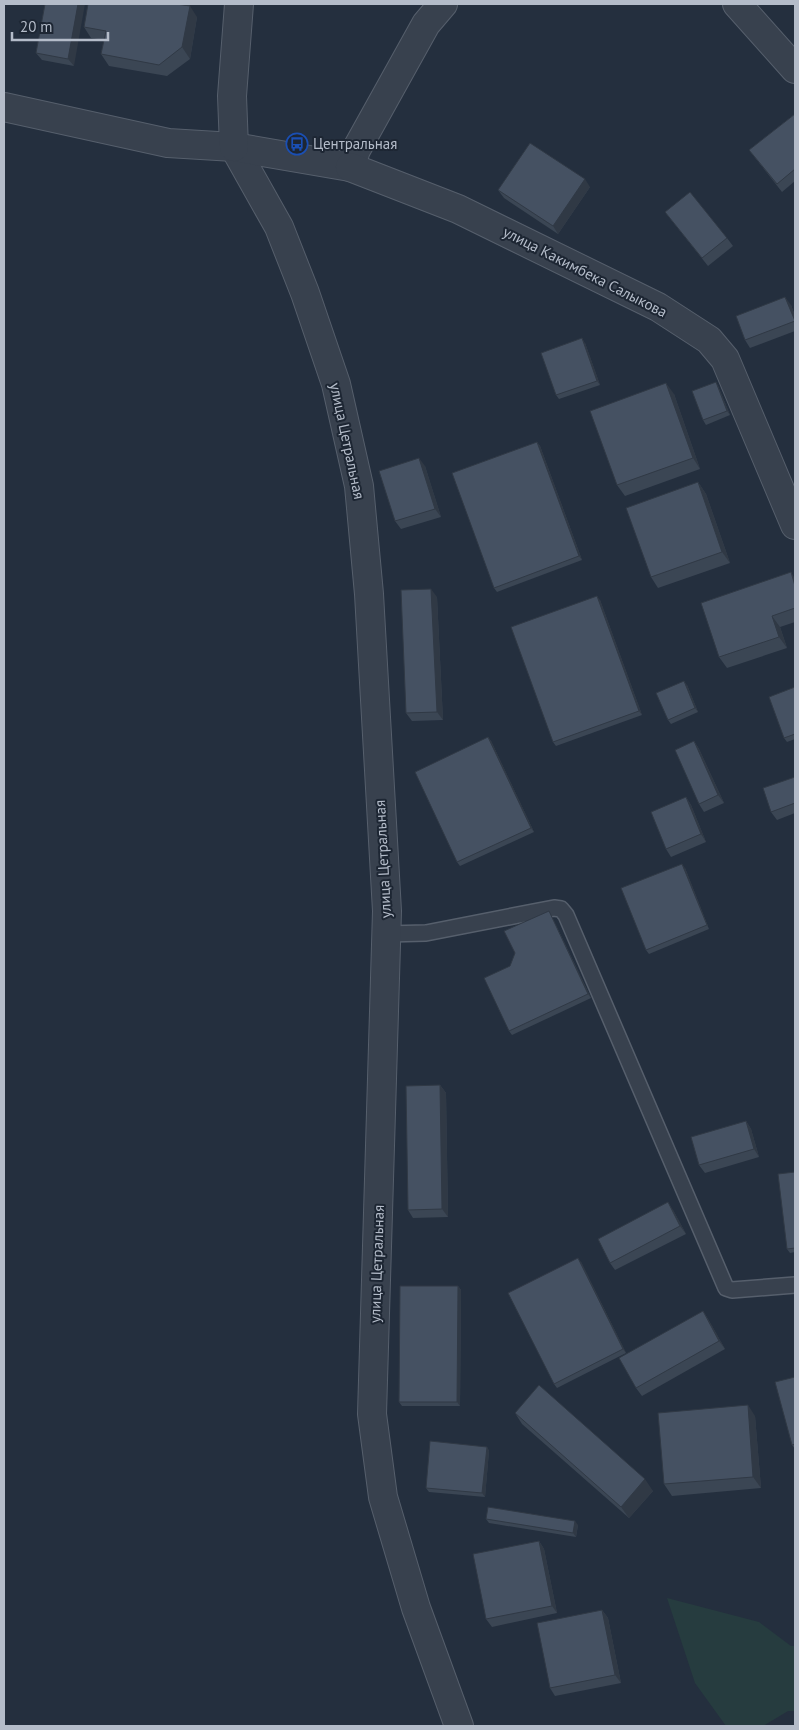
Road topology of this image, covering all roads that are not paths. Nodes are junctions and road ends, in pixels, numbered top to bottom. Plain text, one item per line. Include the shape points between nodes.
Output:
1 (239, 4) edge
2 (443, 4) edge
3 (737, 4) edge
4 (795, 69) edge
5 (4, 106) edge
6 (234, 147) junction
7 (350, 168) junction
8 (795, 525) edge
9 (386, 934) junction
10 (795, 1284) edge
11 (459, 1726) edge

1 - 6 street, улица Цетральная via 232,96
2 - 7 street via 426,24 356,150
3 - 4 street
5 - 6 street, улица Какимбека Салыкова via 168,143
6 - 7 street, улица Какимбека Салыкова
6 - 9 street, улица Цетральная via 278,227 305,293 336,384 359,486 369,594
7 - 8 street, улица Какимбека Салыкова via 458,209 658,307 709,340 725,359
9 - 10 lane via 426,932 561,909 726,1288
9 - 11 street, улица Цетральная via 372,1414 383,1497 416,1608

